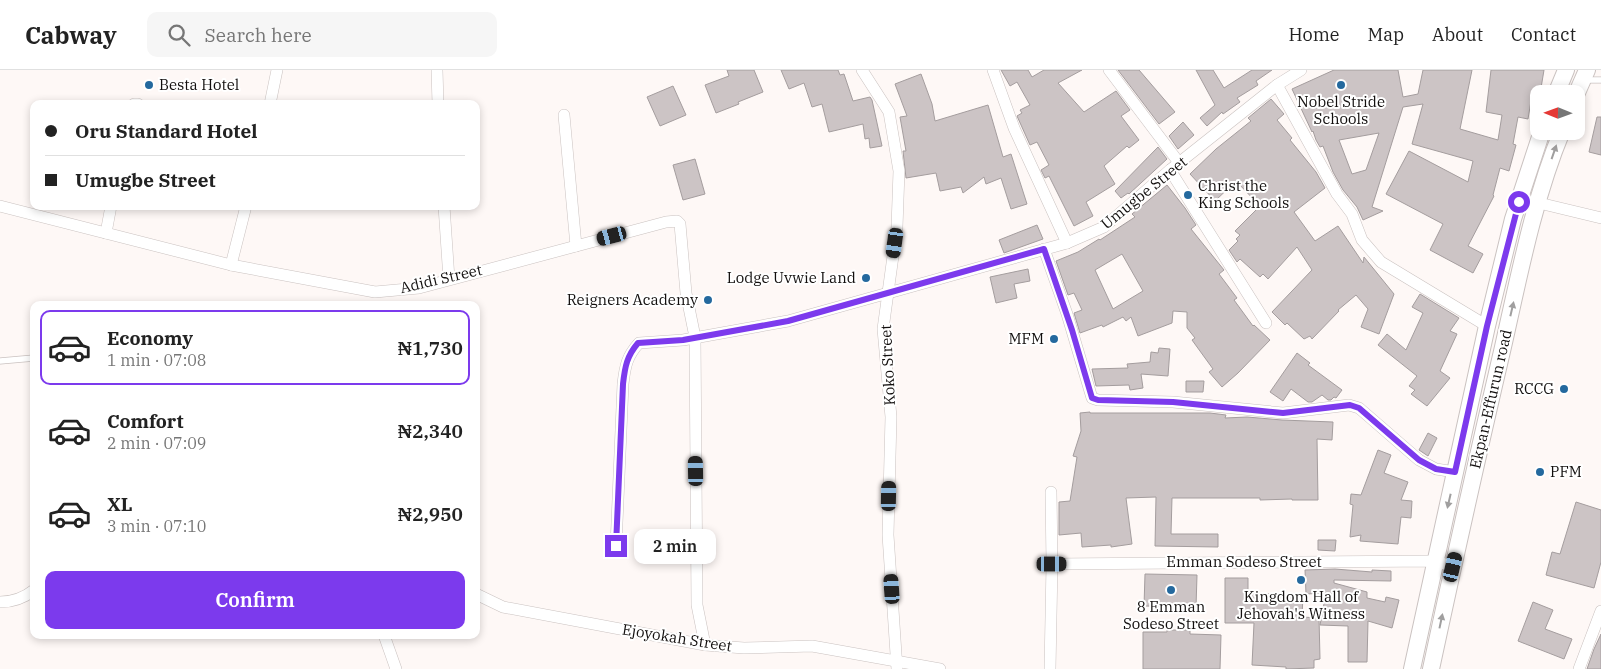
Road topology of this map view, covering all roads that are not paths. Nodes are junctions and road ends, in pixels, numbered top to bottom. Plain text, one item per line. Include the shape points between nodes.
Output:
1 (277, 70) edge
2 (437, 70) edge
3 (862, 70) edge
4 (994, 70) edge
5 (1109, 70) edge
6 (1301, 70) edge
7 (1566, 70) edge
8 (1601, 80) edge
9 (1582, 82) edge
10 (1277, 85) junction
11 (1560, 85) edge
12 (271, 100) edge
13 (438, 100) edge
14 (564, 115) dead end
15 (1539, 140) edge
16 (1558, 140) edge
17 (1175, 167) junction
18 (1539, 203) junction
19 (0, 206) edge
20 (110, 210) edge
21 (245, 210) edge
22 (444, 210) edge
23 (1601, 218) edge
24 (106, 233) junction
25 (1067, 243) junction
26 (576, 246) junction
27 (1044, 249) junction
28 (231, 265) junction
29 (449, 279) junction
30 (888, 292) junction
31 (1266, 323) dead end
32 (1487, 326) junction
33 (695, 337) junction
34 (30, 358) edge
35 (0, 361) edge
36 (1455, 472) junction
37 (1052, 492) dead end
38 (616, 546) dead end
39 (1436, 560) junction
40 (1052, 564) junction
41 (1453, 567) junction
42 (30, 592) edge
43 (480, 596) edge
44 (0, 602) edge
45 (1601, 611) edge
46 (385, 639) edge
47 (705, 645) junction
48 (896, 665) edge
49 (396, 669) edge
50 (940, 669) edge
51 (1050, 669) edge
52 (1412, 669) edge
53 (1431, 669) edge
54 (1579, 669) edge

1 - 12 street
2 - 13 street
3 - 30 street, Koko Street via 889,112 898,171 897,227
4 - 25 street via 1014,128
5 - 17 street
6 - 10 street, Umugbe Street
7 - 11 main road
8 - 9 lane
10 - 17 street, Umugbe Street
10 - 32 street via 1337,194 1352,214 1362,240 1381,262
14 - 26 street
15 - 32 main road via 1513,219
18 -> 16 main road, Ekpan-Effurun road
17 - 25 street, Umugbe Street via 1104,228
17 - 31 street
18 - 23 street
41 -> 18 main road, Ekpan-Effurun road
19 - 24 street, Adidi Street
20 - 24 street
21 - 28 street
22 - 29 street
24 - 28 street, Adidi Street
25 - 27 street, Umugbe Street
26 - 29 street, Adidi Street
26 - 33 street, Adidi Street via 666,222 680,224 686,293
27 - 30 street, Umugbe Street
27 - 36 street via 1092,398 1283,413 1350,405 1359,408 1419,460 1436,469
28 - 29 street, Adidi Street via 375,292 419,288
30 - 33 street, Umugbe Street via 788,321
30 - 48 street, Koko Street via 883,329 891,417 888,535
32 - 36 main road
33 - 38 street, Umugbe Street via 638,343 630,353 623,384
33 - 47 street via 697,605
34 - 35 lane
36 -> 39 main road
37 - 40 street
39 - 40 street, Emman Sodeso Street
39 - 41 street
39 - 52 main road
40 - 51 street
53 -> 41 main road, Ekpan-Effurun road
42 - 44 street via 11,602
43 - 47 street, Ejoyokah Street via 503,607
45 - 54 street
46 - 49 street
47 - 48 street, Ejoyokah Street via 744,648 812,646
48 - 50 street, Ejoyokah Street

